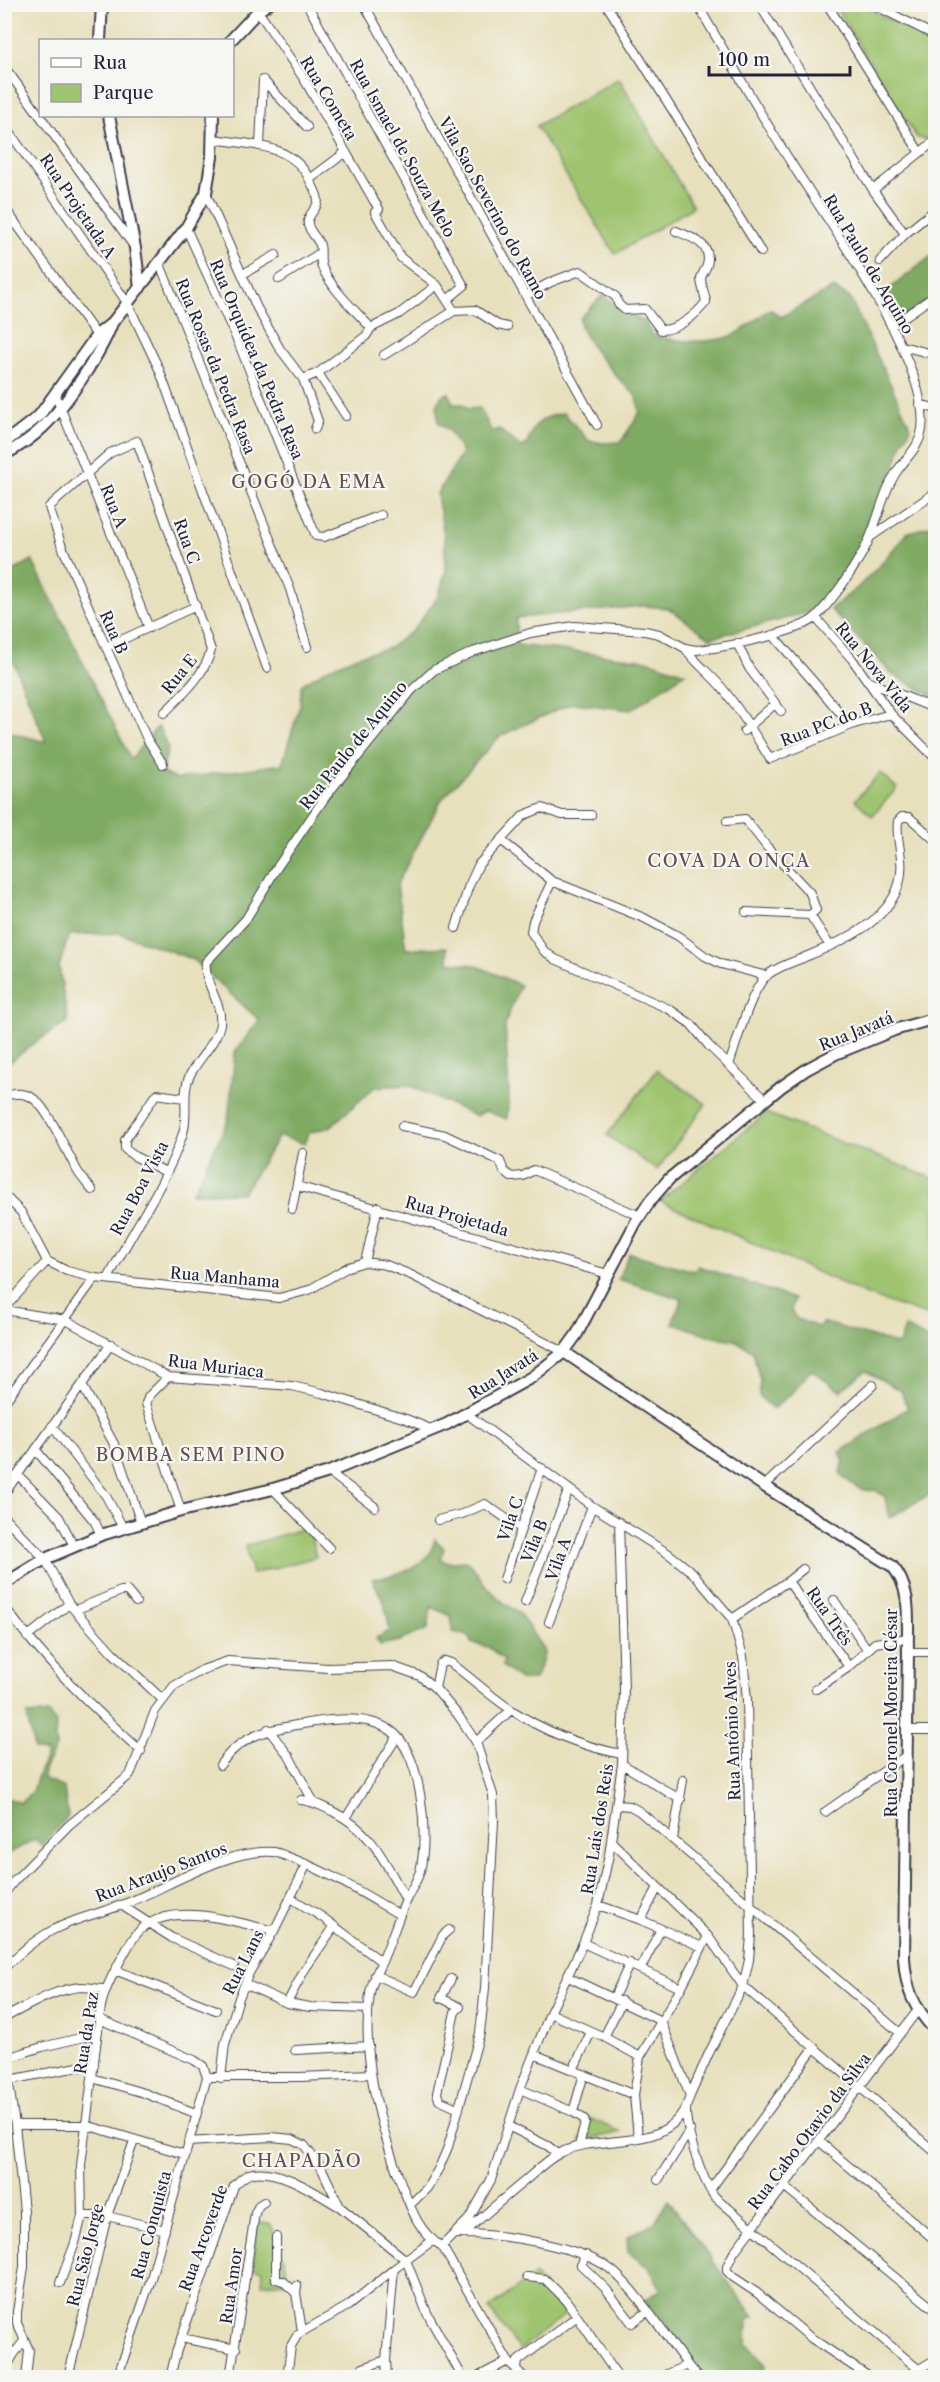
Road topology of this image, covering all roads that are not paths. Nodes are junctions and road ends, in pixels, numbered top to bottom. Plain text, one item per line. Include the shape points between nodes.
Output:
1 (102, 4) edge
2 (268, 4) edge
3 (307, 4) edge
4 (364, 4) edge
5 (606, 4) edge
6 (697, 4) edge
7 (759, 4) edge
8 (827, 4) edge
9 (872, 4) edge
10 (257, 8) edge
11 (936, 36) edge
12 (100, 39) edge
13 (232, 39) edge
14 (4, 66) edge
15 (819, 101) junction
16 (809, 107) dead end
17 (39, 115) edge
18 (41, 117) edge
19 (109, 117) edge
20 (213, 117) edge
21 (4, 124) edge
22 (307, 127) dead end
23 (213, 139) junction
24 (936, 140) edge
25 (260, 146) junction
26 (346, 152) junction
27 (920, 153) junction
28 (310, 179) junction
29 (873, 190) junction
30 (206, 193) junction
31 (4, 207) edge
32 (936, 209) edge
33 (186, 228) junction
34 (676, 231) dead end
35 (905, 234) junction
36 (135, 248) junction
37 (760, 252) dead end
38 (320, 254) junction
39 (276, 255) dead end
40 (880, 261) dead end
41 (160, 264) junction
42 (243, 274) junction
43 (279, 279) dead end
44 (437, 285) junction
45 (140, 288) junction
46 (526, 295) junction
47 (934, 297) edge
48 (447, 300) junction
49 (128, 304) junction
50 (454, 311) junction
51 (112, 323) junction
52 (891, 326) junction
53 (507, 327) dead end
54 (371, 328) junction
55 (97, 335) junction
56 (104, 345) junction
57 (902, 346) junction
58 (384, 355) dead end
59 (936, 355) edge
60 (318, 373) junction
61 (303, 379) junction
62 (55, 394) junction
63 (921, 404) junction
64 (60, 407) junction
65 (936, 409) edge
66 (346, 416) dead end
67 (597, 425) dead end
68 (315, 429) dead end
69 (5, 451) edge
70 (86, 474) junction
71 (936, 492) edge
72 (381, 515) dead end
73 (872, 536) junction
74 (196, 606) junction
75 (816, 618) junction
76 (149, 628) junction
77 (773, 635) junction
78 (737, 643) junction
79 (106, 647) junction
80 (307, 647) dead end
81 (685, 648) junction
82 (211, 650) joint
83 (267, 668) dead end
84 (867, 682) junction
85 (775, 704) junction
86 (936, 709) edge
87 (781, 711) dead end
88 (164, 713) dead end
89 (891, 714) junction
90 (850, 725) junction
91 (747, 728) junction
92 (936, 759) edge
93 (163, 764) dead end
94 (591, 815) dead end
95 (727, 821) dead end
96 (501, 840) junction
97 (936, 841) edge
98 (552, 881) junction
99 (746, 912) dead end
100 (810, 915) junction
101 (456, 928) dead end
102 (830, 946) junction
103 (767, 976) junction
104 (219, 1008) joint
105 (936, 1018) edge
106 (729, 1065) junction
107 (4, 1096) edge
108 (185, 1098) junction
109 (765, 1100) junction
110 (402, 1126) dead end
111 (303, 1153) dead end
112 (166, 1172) junction
113 (297, 1186) junction
114 (92, 1190) dead end
115 (4, 1195) edge
116 (378, 1207) junction
117 (292, 1209) dead end
118 (640, 1216) junction
119 (47, 1261) junction
120 (365, 1262) junction
121 (608, 1274) junction
122 (95, 1278) junction
123 (108, 1280) junction
124 (4, 1309) edge
125 (66, 1320) junction
126 (111, 1344) junction
127 (564, 1352) junction
128 (168, 1377) junction
129 (82, 1385) junction
130 (873, 1385) dead end
131 (4, 1402) edge
132 (467, 1414) junction
133 (52, 1426) junction
134 (433, 1430) junction
135 (36, 1450) junction
136 (542, 1467) junction
137 (329, 1472) junction
138 (18, 1475) junction
139 (764, 1486) junction
140 (273, 1489) junction
141 (569, 1489) junction
142 (4, 1494) edge
143 (592, 1506) junction
144 (375, 1507) dead end
145 (181, 1511) junction
146 (4, 1517) edge
147 (438, 1520) dead end
148 (619, 1522) junction
149 (141, 1523) junction
150 (123, 1528) junction
151 (520, 1528) junction
152 (101, 1535) junction
153 (74, 1546) junction
154 (329, 1548) dead end
155 (45, 1559) junction
156 (802, 1569) dead end
157 (504, 1579) dead end
158 (788, 1581) junction
159 (4, 1584) edge
160 (834, 1600) dead end
161 (136, 1602) dead end
162 (525, 1602) dead end
163 (69, 1604) junction
164 (4, 1606) edge
165 (75, 1610) junction
166 (732, 1619) junction
167 (549, 1622) dead end
168 (27, 1636) junction
169 (908, 1638) junction
170 (867, 1649) junction
171 (908, 1652) junction
172 (936, 1652) edge
173 (849, 1667) junction
174 (435, 1688) junction
175 (816, 1689) dead end
176 (163, 1700) junction
177 (511, 1710) junction
178 (268, 1729) junction
179 (907, 1730) junction
180 (936, 1730) edge
181 (397, 1737) junction
182 (476, 1742) junction
183 (141, 1751) junction
184 (621, 1754) junction
185 (907, 1755) junction
186 (622, 1764) junction
187 (220, 1766) dead end
188 (683, 1780) dead end
189 (301, 1800) dead end
190 (681, 1800) junction
191 (313, 1802) junction
192 (617, 1805) junction
193 (825, 1812) dead end
194 (346, 1818) junction
195 (673, 1839) junction
196 (611, 1841) junction
197 (306, 1864) junction
198 (658, 1887) junction
199 (4, 1893) edge
200 (291, 1898) junction
201 (406, 1900) junction
202 (121, 1905) junction
203 (598, 1905) junction
204 (750, 1905) junction
205 (400, 1915) junction
206 (641, 1920) junction
207 (148, 1924) junction
208 (334, 1927) junction
209 (661, 1929) junction
210 (449, 1930) dead end
211 (273, 1931) junction
212 (708, 1936) junction
213 (583, 1943) junction
214 (702, 1947) junction
215 (382, 1962) junction
216 (630, 1963) junction
217 (234, 1966) dead end
218 (4, 1968) edge
219 (641, 1968) junction
220 (115, 1970) junction
221 (375, 1975) junction
222 (568, 1977) junction
223 (452, 1979) dead end
224 (245, 1984) junction
225 (743, 1986) junction
226 (681, 1988) junction
227 (105, 1989) junction
228 (618, 1999) junction
229 (287, 2003) junction
230 (368, 2009) junction
231 (216, 2010) dead end
232 (918, 2010) junction
233 (550, 2013) junction
234 (4, 2018) edge
235 (99, 2019) junction
236 (661, 2021) junction
237 (936, 2031) edge
238 (591, 2032) junction
239 (899, 2032) junction
240 (97, 2034) junction
241 (604, 2037) junction
242 (369, 2046) junction
243 (814, 2048) junction
244 (295, 2050) dead end
245 (534, 2054) junction
246 (5, 2056) edge
247 (640, 2057) junction
248 (94, 2064) junction
249 (573, 2070) junction
250 (370, 2074) junction
251 (584, 2074) junction
252 (92, 2078) junction
253 (207, 2078) junction
254 (221, 2078) junction
255 (9, 2080) junction
256 (859, 2086) junction
257 (520, 2089) junction
258 (634, 2095) junction
259 (690, 2096) junction
260 (686, 2108) junction
261 (459, 2109) junction
262 (573, 2112) junction
263 (195, 2113) junction
264 (15, 2125) junction
265 (86, 2125) junction
266 (508, 2126) junction
267 (690, 2130) junction
268 (638, 2138) junction
269 (134, 2140) junction
270 (819, 2141) junction
271 (188, 2142) junction
272 (579, 2146) junction
273 (936, 2153) edge
274 (184, 2154) junction
275 (558, 2154) junction
276 (658, 2180) dead end
277 (785, 2187) junction
278 (710, 2190) junction
279 (264, 2202) dead end
280 (410, 2205) junction
281 (340, 2207) junction
282 (82, 2216) junction
283 (107, 2217) junction
284 (753, 2229) junction
285 (165, 2230) junction
286 (460, 2234) junction
287 (276, 2237) dead end
288 (432, 2241) junction
289 (936, 2241) edge
290 (442, 2246) junction
291 (586, 2255) junction
292 (406, 2260) junction
293 (394, 2269) junction
294 (527, 2277) dead end
295 (60, 2283) dead end
296 (936, 2311) edge
297 (647, 2312) junction
298 (576, 2317) junction
299 (302, 2331) junction
300 (182, 2338) junction
301 (24, 2341) junction
302 (4, 2344) edge
303 (236, 2349) junction
304 (14, 2354) junction
305 (936, 2359) edge
306 (386, 2360) junction
307 (508, 2361) junction
308 (687, 2365) junction
309 (363, 2368) dead end
310 (918, 2369) junction
311 (4, 2371) edge
312 (517, 2374) edge
313 (26, 2378) edge
314 (68, 2378) edge
315 (117, 2378) edge
316 (170, 2378) edge
317 (230, 2378) edge
318 (287, 2378) edge
319 (387, 2378) edge
320 (463, 2378) edge
321 (475, 2378) edge
322 (525, 2378) edge
323 (620, 2378) edge
324 (658, 2378) edge
325 (699, 2378) edge
326 (871, 2378) edge
327 (904, 2378) edge

1 - 12 street
2 - 10 street
3 - 48 street, Rua Ismael de Souza Melo via 464,286
4 - 46 street, Vila Sao Severino do Ramo
5 - 37 street
6 - 52 street, Rua Paulo de Aquino
7 - 15 street
8 - 27 street
9 - 11 street
10 - 13 street
10 - 26 street, Rua Cometa
14 - 17 street
15 - 16 street
15 - 29 street
18 - 36 street
19 - 36 street
20 - 23 street
21 - 49 street, Rua Projetada A
22 - 25 street via 263,80
23 - 25 street
23 - 30 street
24 - 27 street
25 - 28 street via 288,154
26 - 28 street
26 - 44 street, Rua Cometa via 379,209 375,212 401,258
27 - 29 street
28 - 38 street via 318,201 308,225 321,247
29 - 35 street
30 - 33 street
30 - 42 street
31 - 55 street
32 - 35 street
33 - 41 street
33 - 72 street, Rua Orquídea da Pedra Rasa via 238,342 316,536 324,537
34 - 46 street via 699,241 709,255 701,277 706,302 670,330 661,330 645,309 625,310 616,297 580,271
35 - 40 street
36 - 45 street
38 - 43 street
38 - 54 street via 322,267 332,282
39 - 42 street
41 - 45 street
41 - 80 street, Rua Rosas da Pedra Rasa via 290,589
42 - 61 street via 280,349
44 - 48 street, Rua Cometa
44 - 54 street via 399,314
45 - 49 street
46 - 67 street, Vila Sao Severino do Ramo
47 - 52 street
48 - 50 street, Rua Cometa
49 - 51 street
49 - 83 street, Rua Projetada A via 159,369
50 - 53 street via 475,310
50 - 58 street
51 - 55 street
51 - 56 street
52 - 57 street, Rua Paulo de Aquino
54 - 60 street
55 - 56 street
55 - 62 street
56 - 64 street
57 - 59 street
57 - 63 street, Rua Paulo de Aquino
60 - 61 street
60 - 66 street
61 - 68 street via 318,421
62 - 64 street, Rua A
62 - 69 street
63 - 65 street
63 - 73 street, Rua Paulo de Aquino via 920,438 891,480
64 - 69 street via 42,428
64 - 70 street, Rua A
70 - 74 street, Rua C via 110,453 137,441
70 - 76 street, Rua A
70 - 79 street, Rua B via 49,507
71 - 73 street
73 - 75 street, Rua Paulo de Aquino via 854,568
74 - 76 street
74 - 82 street, Rua C
75 - 77 street, Rua Paulo de Aquino
75 - 84 street, Rua Nova Vida
76 - 79 street
77 - 78 street, Rua Paulo de Aquino
77 - 90 street
78 - 81 street, Rua Paulo de Aquino
78 - 85 street via 749,668
79 - 93 street, Rua B via 147,739
81 - 91 street via 732,700
81 - 104 street, Rua Paulo de Aquino via 645,631 574,626 530,633 435,670 412,690 326,796 246,919 207,963 205,972
82 - 88 street, Rua E via 202,672
84 - 86 street
84 - 89 street, Rua Nova Vida
85 - 87 street
85 - 91 street
89 - 90 street, Rua PC do B
89 - 92 street, Rua Nova Vida
90 - 91 street, Rua PC do B via 770,759
94 - 96 street via 532,810
95 - 100 street via 745,819 810,893 816,910
96 - 98 street
96 - 101 street via 479,864
97 - 102 street via 909,817 902,817 897,823 902,866 893,898 867,925
98 - 103 street via 644,918 721,964
98 - 106 street via 531,932 544,951 669,1010 691,1024
99 - 100 street
100 - 102 street
102 - 103 street
103 - 106 street via 755,992
104 - 108 street, Rua Boa Vista via 217,1033 190,1076
105 - 109 street, Rua Javatá via 835,1054
106 - 109 street
107 - 114 street via 22,1094 42,1107
108 - 112 street, Rua Boa Vista via 183,1133
108 - 112 street via 156,1094 124,1140 125,1149 134,1156
109 - 118 street, Rua Javatá via 669,1179
110 - 118 street via 446,1135 500,1161 511,1177 534,1170
111 - 113 street
112 - 123 street, Rua Boa Vista
113 - 116 street, Rua Projetada
113 - 117 street
115 - 119 street via 21,1212
116 - 120 street
116 - 121 street, Rua Projetada
118 - 121 street, Rua Javatá
119 - 122 street, Rua Manhama
119 - 124 street
120 - 123 street, Rua Manhama via 348,1267 309,1290 279,1298
120 - 127 street via 411,1275
121 - 127 street, Rua Javatá
122 - 123 street, Rua Manhama
122 - 125 street
124 - 125 street, Rua Muriaca
125 - 126 street, Rua Muriaca
125 - 131 street
126 - 128 street, Rua Muriaca
126 - 129 street
127 - 132 street, Rua Javatá via 532,1377
127 - 139 street, Rua Coronel Moreira César
128 - 134 street, Rua Muriaca via 292,1386
128 - 145 street via 146,1403
129 - 133 street
129 - 149 street via 114,1444
130 - 139 street
132 - 134 street, Rua Javatá
132 - 136 street, Rua Antônio Alves
133 - 135 street
133 - 150 street via 106,1496
134 - 137 street, Rua Javatá
135 - 138 street
135 - 152 street
136 - 141 street, Rua Antônio Alves
136 - 151 street, Vila C
137 - 140 street, Rua Javatá
137 - 144 street
138 - 142 street
138 - 153 street via 59,1517
139 - 169 street, Rua Coronel Moreira César via 901,1575
140 - 145 street, Rua Javatá
140 - 154 street
141 - 143 street, Rua Antônio Alves
141 - 162 street, Vila B
143 - 148 street, Rua Antônio Alves
143 - 167 street, Vila A
145 - 149 street, Rua Javatá
146 - 155 street
147 - 151 street via 485,1504
148 - 166 street, Rua Antônio Alves via 693,1573
148 - 184 street, Rua Laís dos Reis via 624,1689
149 - 150 street, Rua Javatá
150 - 152 street, Rua Javatá
151 - 157 street, Vila C
152 - 153 street, Rua Javatá
153 - 155 street, Rua Javatá
155 - 159 street, Rua Javatá
155 - 163 street
156 - 158 street
158 - 166 street
158 - 173 street, Rua Três
160 - 170 street
161 - 165 street via 121,1591
163 - 165 street
163 - 168 street
164 - 168 street
165 - 176 street
166 - 204 street, Rua Antônio Alves via 743,1656 747,1700
168 - 183 street via 86,1702
169 - 170 street via 881,1640
169 - 171 street, Rua Coronel Moreira César
170 - 173 street
171 - 172 street
171 - 179 street, Rua Coronel Moreira César
173 - 175 street
174 - 176 street via 420,1676 392,1666 328,1668 228,1661 174,1686
174 - 177 street via 440,1664 445,1661
174 - 182 street
176 - 183 street
177 - 182 street
177 - 184 street via 562,1736
178 - 181 street via 357,1719 380,1724
178 - 187 street via 233,1750
178 - 191 street via 289,1756
179 - 180 street
179 - 185 street, Rua Coronel Moreira César
181 - 194 street
181 - 201 street via 412,1764 423,1828 419,1874
182 - 261 street via 493,1796 493,1831 483,2016
183 - 199 street via 130,1775 69,1825
184 - 186 street, Rua Laís dos Reis
185 - 193 street
185 - 232 street, Rua Coronel Moreira César via 904,1958 910,1995
186 - 190 street
186 - 192 street, Rua Laís dos Reis
188 - 190 street
189 - 191 street
190 - 195 street
191 - 194 street
192 - 195 street via 639,1811
192 - 196 street, Rua Laís dos Reis
194 - 201 street via 367,1835
195 - 204 street
196 - 198 street
196 - 203 street, Rua Laís dos Reis
197 - 200 street, Rua Lans
197 - 202 street, Rua Araujo Santos via 274,1852 240,1856 216,1862
197 - 205 street, Rua Araujo Santos
198 - 206 street
198 - 212 street
200 - 208 street
200 - 211 street, Rua Lans
201 - 205 street
202 - 207 street
202 - 218 street, Rua Araujo Santos via 85,1915 53,1930 30,1944
203 - 206 street
203 - 213 street, Rua Laís dos Reis
204 - 225 street, Rua Antônio Alves via 749,1960
204 - 239 street
205 - 215 street
206 - 209 street
207 - 211 street via 163,1918 201,1915
207 - 217 street
207 - 220 street, Rua da Paz via 134,1938
208 - 215 street
208 - 229 street
209 - 214 street
209 - 219 street
210 - 221 street via 414,1992
211 - 224 street, Rua Lans
212 - 214 street
212 - 225 street
213 - 216 street
213 - 222 street, Rua Laís dos Reis
214 - 226 street
215 - 221 street
216 - 219 street
216 - 228 street
219 - 226 street
220 - 227 street, Rua da Paz
220 - 231 street
221 - 230 street
222 - 228 street
222 - 233 street, Rua Laís dos Reis
223 - 261 street via 441,1998 460,2007 455,2012 437,2093 439,2100
224 - 229 street
224 - 254 street, Rua Lans via 232,2015
225 - 243 street
225 - 259 street, Rua Antônio Alves
226 - 236 street
227 - 234 street via 81,1987 64,1991
227 - 235 street, Rua da Paz
228 - 236 street
228 - 241 street
229 - 230 street
230 - 242 street
232 - 237 street, Rua Coronel Moreira César
232 - 239 street, Rua Cabo Otavio da Silva
233 - 238 street
233 - 245 street, Rua Laís dos Reis
235 - 240 street, Rua da Paz
235 - 253 street via 194,2060 203,2066
236 - 247 street
236 - 259 street
238 - 241 street
238 - 249 street
239 - 256 street, Rua Cabo Otavio da Silva
240 - 246 street
240 - 248 street, Rua da Paz
241 - 247 street
242 - 244 street
242 - 250 street
243 - 256 street
243 - 278 street
245 - 249 street
245 - 257 street, Rua Laís dos Reis
246 - 255 street
247 - 258 street
248 - 252 street, Rua da Paz
248 - 255 street
249 - 251 street
250 - 254 street
250 - 280 street
251 - 258 street
251 - 262 street
252 - 263 street
252 - 265 street, Rua da Paz
253 - 254 street
253 - 263 street, Rua Conquista
255 - 264 street
256 - 270 street, Rua Cabo Otavio da Silva
256 - 273 street
257 - 262 street
257 - 266 street, Rua Laís dos Reis
258 - 268 street
259 - 260 street, Rua Antônio Alves
260 - 267 street
260 - 268 street via 674,2126
261 - 280 street via 439,2168
262 - 272 street via 585,2121
263 - 271 street, Rua Conquista
264 - 265 street
264 - 301 street via 25,2249 17,2322
265 - 269 street
265 - 282 street, Rua da Paz via 81,2164
266 - 275 street
266 - 286 street, Rua Laís dos Reis via 488,2187
267 - 276 street
267 - 278 street
268 - 272 street
269 - 274 street
269 - 283 street, Rua São Jorge
270 - 277 street, Rua Cabo Otavio da Silva
270 - 289 street
271 - 274 street, Rua Conquista
271 - 281 street via 292,2139 313,2155
272 - 275 street
274 - 285 street, Rua Conquista
275 - 286 street
277 - 284 street, Rua Cabo Otavio da Silva
277 - 296 street
278 - 284 street via 722,2205
279 - 303 street, Rua Amor via 255,2213
280 - 288 street
281 - 292 street
281 - 300 street, Rua Arcoverde via 275,2175 253,2173 242,2178 227,2202
282 - 283 street
282 - 295 street, Rua da Paz
283 - 285 street
283 - 314 street, Rua São Jorge
284 - 310 street
284 - 326 street, Rua Cabo Otavio da Silva via 728,2261 727,2271 811,2338
285 - 315 street, Rua Conquista
286 - 290 street, Rua Laís dos Reis
286 - 291 street via 505,2237
287 - 299 street via 276,2279 297,2290
288 - 290 street
288 - 292 street
290 - 307 street
291 - 297 street via 614,2272
291 - 297 street via 581,2265 632,2323
292 - 293 street
292 - 320 street via 427,2313
293 - 299 street via 348,2306
293 - 306 street
294 - 298 street via 545,2279
297 - 308 street
298 - 312 street via 518,2361
298 - 323 street
299 - 318 street via 291,2346
300 - 303 street
300 - 316 street, Rua Arcoverde
301 - 304 street
301 - 313 street via 29,2354
302 - 304 street
303 - 317 street, Rua Amor
304 - 311 street
305 - 310 street
306 - 309 street
306 - 319 street
307 - 312 street
307 - 321 street
308 - 324 street
308 - 325 street
310 - 327 street
312 - 322 street

